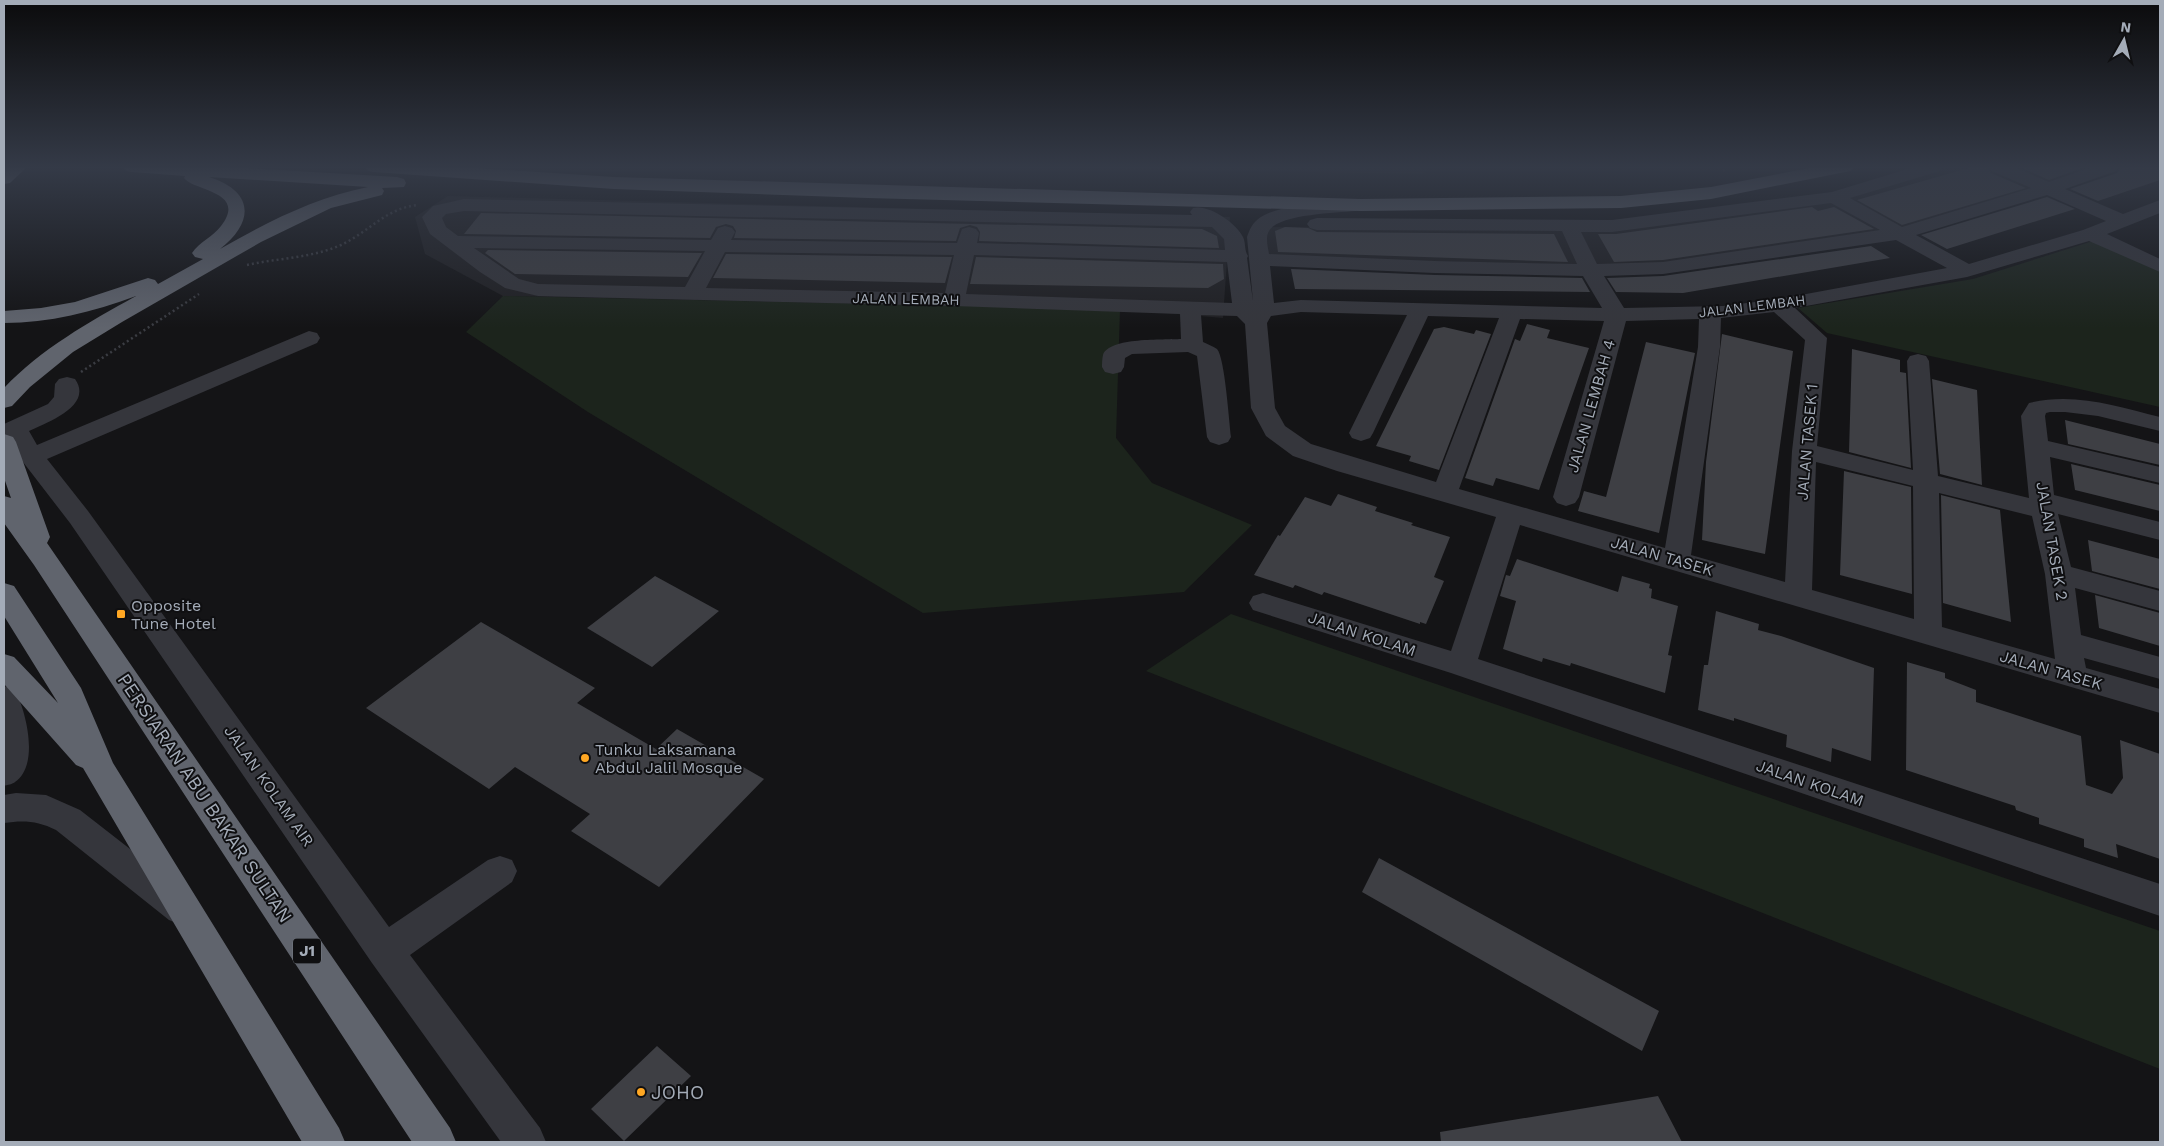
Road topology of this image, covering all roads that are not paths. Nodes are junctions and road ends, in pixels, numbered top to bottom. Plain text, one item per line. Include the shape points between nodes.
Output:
1 (233, 220) edge
2 (286, 220) edge
3 (432, 220) edge
4 (730, 220) edge
5 (971, 220) edge
6 (1185, 220) edge
7 (1270, 220) edge
8 (1654, 220) edge
9 (1878, 220) edge
10 (1943, 220) edge
11 (1217, 221) joint
12 (2123, 221) edge
13 (1264, 224) junction
14 (1570, 226) junction
15 (1901, 233) junction
16 (2090, 234) junction
17 (451, 242) junction
18 (718, 246) junction
19 (965, 250) junction
20 (1238, 256) junction
21 (1259, 260) junction
22 (2160, 266) edge
23 (1590, 270) junction
24 (1967, 271) junction
25 (695, 289) junction
26 (955, 295) junction
27 (1779, 305) junction
28 (1190, 307) junction
29 (1254, 308) junction
30 (1420, 310) junction
31 (1512, 311) junction
32 (1710, 313) junction
33 (1617, 315) junction
34 (4, 317) edge
35 (310, 338) dead end
36 (1192, 345) junction
37 (1918, 361) dead end
38 (1113, 367) dead end
39 (72, 379) road end
40 (2160, 424) edge
41 (7, 426) edge
42 (1361, 433) dead end
43 (1219, 437) dead end
44 (2037, 446) junction
45 (1804, 451) junction
46 (32, 456) junction
47 (2160, 475) edge
48 (1926, 482) junction
49 (1444, 492) junction
50 (1566, 496) dead end
51 (4, 505) edge
52 (2044, 506) junction
53 (1511, 512) junction
54 (2160, 531) edge
55 (44, 558) junction
56 (1677, 560) junction
57 (2060, 574) junction
58 (4, 593) edge
59 (1798, 596) junction
60 (2160, 601) edge
61 (1263, 603) dead end
62 (1928, 634) junction
63 (2068, 642) junction
64 (4, 665) edge
65 (1461, 665) junction
66 (2160, 668) edge
67 (2072, 676) junction
68 (4, 698) edge
69 (2160, 701) edge
70 (99, 768) junction
71 (4, 773) edge
72 (10, 808) edge
73 (500, 871) dead end
74 (2160, 900) edge
75 (185, 912) junction
76 (386, 951) junction
77 (325, 1142) edge
78 (436, 1142) edge
79 (526, 1142) edge

1 - 34 highway via 223,238 192,259 133,290 72,309
2 - 41 highway via 58,353 28,376
3 - 17 street, JALAN LEMBAH via 437,230
4 - 18 street
5 - 19 street
6 - 11 street
7 - 13 street
8 - 14 street via 1612,226
9 - 15 street
10 - 15 street
11 - 20 street, JALAN TASEK via 1234,238
12 - 16 street, JALAN LEMBAH
13 - 14 street
13 - 21 street, JALAN TASEK via 1257,237
14 - 23 street
15 - 23 street via 1662,268
15 - 24 street
16 - 22 street
16 - 24 street, JALAN LEMBAH
17 - 18 street
17 - 25 street, JALAN LEMBAH via 512,284 538,290
18 - 19 street
18 - 25 street
19 - 20 street
19 - 26 street
20 - 29 street, JALAN TASEK
21 - 23 street
21 - 29 street, JALAN TASEK
23 - 33 street
24 - 27 street, JALAN LEMBAH
25 - 26 street, JALAN LEMBAH
26 - 28 street, JALAN LEMBAH
26 - 29 street, JALAN LEMBAH via 1192,294
27 - 32 street, JALAN LEMBAH
27 - 45 street, JALAN TASEK 1 via 1816,338
28 - 29 street, JALAN LEMBAH
28 - 36 street
29 - 30 street, JALAN LEMBAH via 1301,306
29 - 49 street, JALAN TASEK via 1264,408 1275,431 1302,450
30 - 31 street, JALAN LEMBAH
30 - 42 street
31 - 33 street, JALAN LEMBAH
31 - 49 street
32 - 33 street, JALAN LEMBAH
32 - 56 street via 1709,347
33 - 50 street, JALAN LEMBAH 4
35 - 46 street
36 - 38 street via 1127,348 1114,355
36 - 43 street via 1208,353
37 - 48 street
39 - 41 street via 66,399 56,409
40 - 44 street, JALAN TASEK 2 via 2070,404 2050,404 2037,408 2033,416
41 - 46 street, JALAN KOLAM AIR
41 - 55 highway
44 - 47 street
44 - 52 street, JALAN TASEK 2
45 - 48 street
45 - 59 street, JALAN TASEK 1
46 - 76 street, JALAN KOLAM AIR via 79,517
48 - 52 street
48 - 62 street
49 - 53 street, JALAN TASEK
51 - 55 highway, PERSIARAN ABU BAKAR SULTAN / J1
52 - 54 street
52 - 57 street, JALAN TASEK 2
53 - 56 street, JALAN TASEK
53 - 65 street
55 - 78 highway, PERSIARAN ABU BAKAR SULTAN / J1
56 - 59 street, JALAN TASEK
57 - 60 street
57 - 63 street, JALAN TASEK 2
58 - 70 highway via 70,696
59 - 62 street, JALAN TASEK
61 - 65 street, JALAN KOLAM
62 - 67 street, JALAN TASEK
63 - 66 street, JALAN TASEK
63 - 67 street, JALAN TASEK 2
64 - 70 highway
65 - 74 street, JALAN KOLAM
67 - 69 street, JALAN TASEK
68 - 71 street via 14,753
70 - 75 highway
72 - 75 street via 46,809 68,820
73 - 76 street
75 - 77 highway
76 - 79 street, JALAN KOLAM AIR

